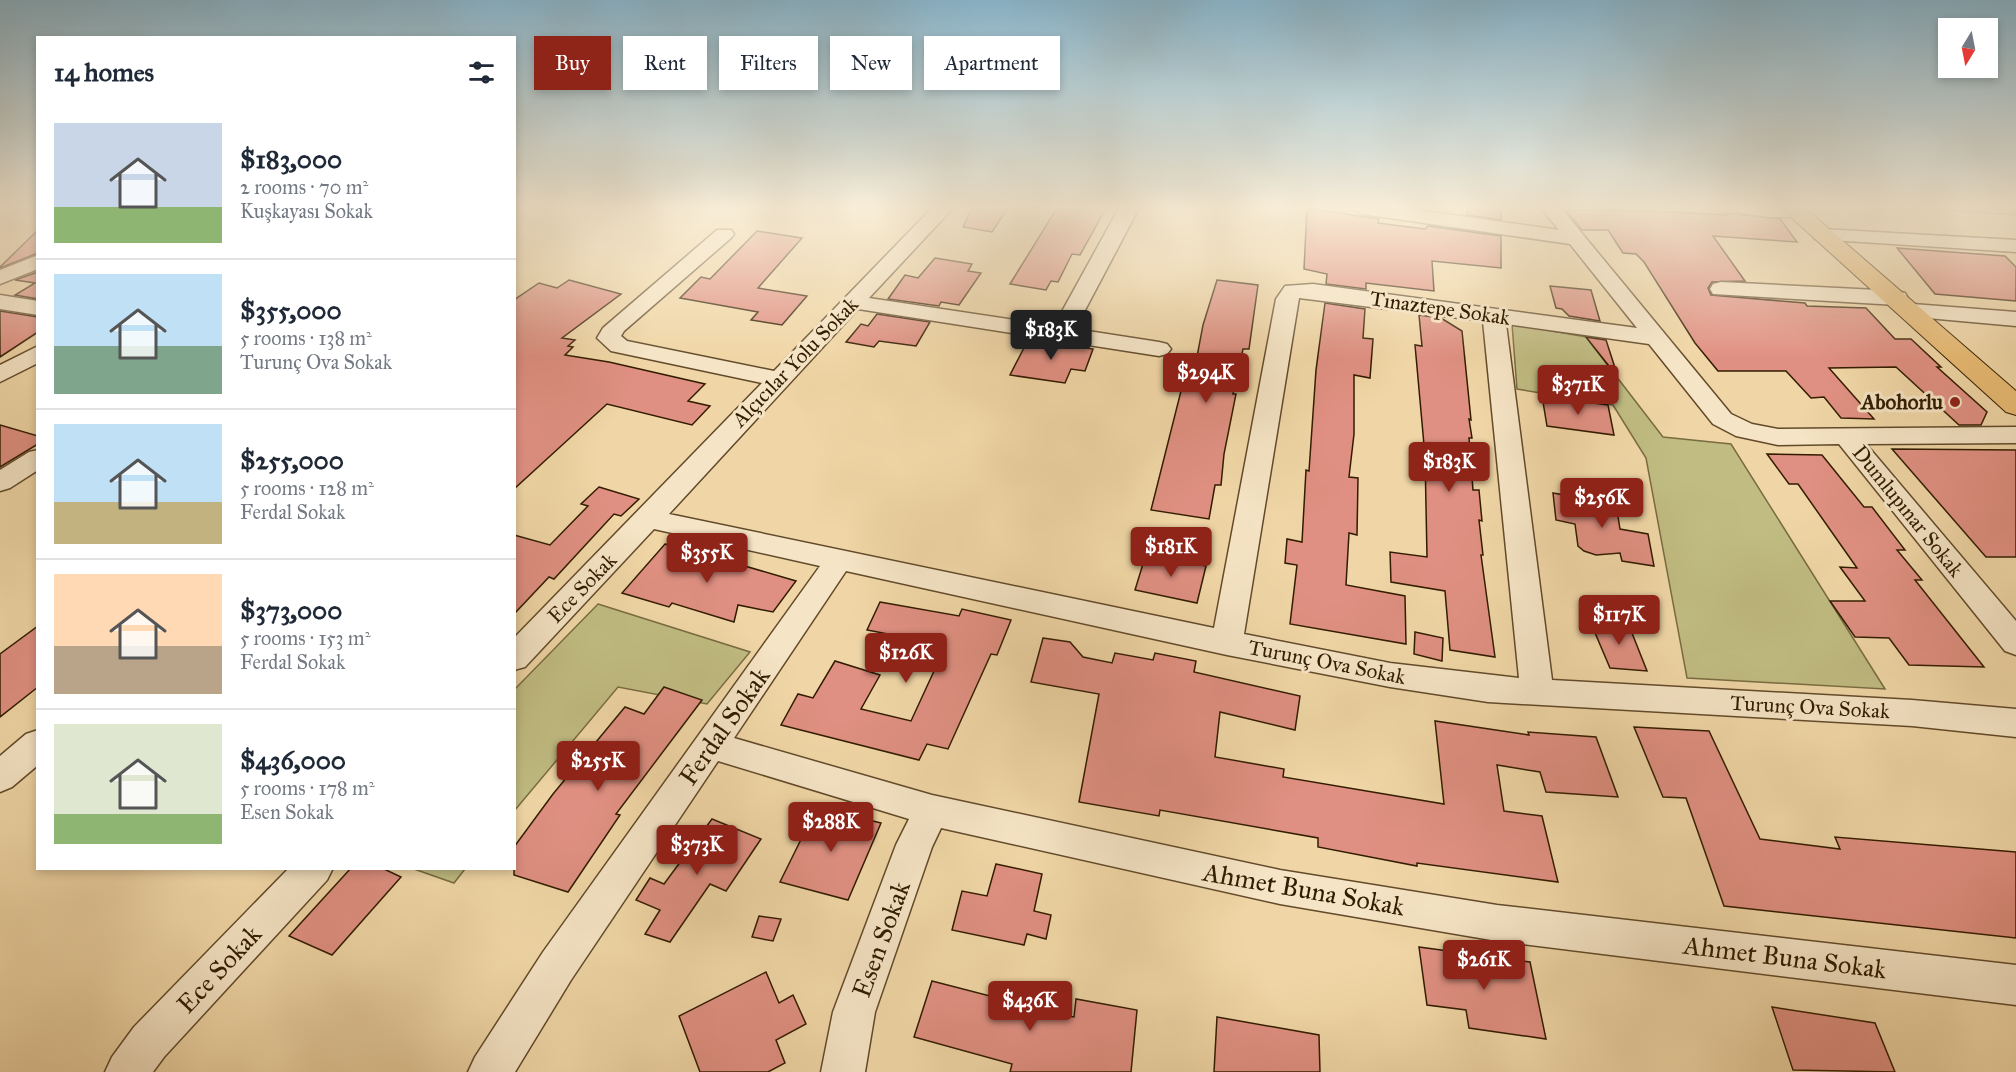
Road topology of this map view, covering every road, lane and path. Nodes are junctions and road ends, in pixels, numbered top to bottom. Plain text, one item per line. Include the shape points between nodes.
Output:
1 (696, 258) edge
2 (896, 258) edge
3 (1102, 258) edge
4 (1591, 258) edge
5 (1849, 258) edge
6 (36, 262) edge
7 (0, 278) edge
8 (1721, 289) dead end
9 (0, 302) edge
10 (853, 303) junction
11 (1905, 305) junction
12 (36, 308) edge
13 (1494, 316) junction
14 (2016, 319) edge
15 (1060, 335) junction
16 (1657, 338) junction
17 (1159, 349) dead end
18 (36, 354) edge
19 (0, 375) edge
20 (777, 379) junction
21 (2016, 406) edge
22 (2016, 435) edge
23 (1848, 439) junction
24 (36, 459) edge
25 (0, 482) edge
26 (650, 519) junction
27 (839, 560) junction
28 (1227, 643) junction
29 (2016, 643) edge
30 (516, 656) edge
31 (1537, 692) junction
32 (2016, 723) edge
33 (711, 745) junction
34 (36, 746) edge
35 (0, 777) edge
36 (932, 810) junction
37 (312, 870) edge
38 (2016, 985) edge
39 (127, 1072) edge
40 (490, 1072) edge
41 (843, 1072) edge

1 - 20 street via 614,328 609,338 619,346
2 - 10 street, Alçıcılar Yolu Sokak
3 - 15 street
4 - 16 street, Dumlupınar Sokak
5 - 11 main road
6 - 7 street
8 - 11 street
9 - 12 street
10 - 15 street
10 - 20 street, Alçıcılar Yolu Sokak
11 - 14 street
11 - 21 main road
13 - 16 street, Tınaztepe Sokak
13 - 28 street, Tınaztepe Sokak via 1293,291 1287,299
13 - 31 street
15 - 17 street
16 - 23 street, Dumlupınar Sokak via 1722,419 1745,430 1778,437
18 - 19 street
20 - 26 street, Alçıcılar Yolu Sokak
22 - 23 street
23 - 29 street, Dumlupınar Sokak
24 - 25 street
26 - 27 street, Turunç Ova Sokak
26 - 30 street, Ece Sokak
27 - 28 street, Turunç Ova Sokak
27 - 33 street, Ferdal Sokak
28 - 31 street, Turunç Ova Sokak via 1390,675
31 - 32 street, Turunç Ova Sokak via 1912,713
33 - 36 street, Ahmet Buna Sokak
33 - 40 street, Ferdal Sokak via 558,966
34 - 35 street
36 - 38 street, Ahmet Buna Sokak via 1280,887 1452,915
36 - 41 street, Esen Sokak via 914,845 854,1012
37 - 39 street, Ece Sokak via 149,1042

